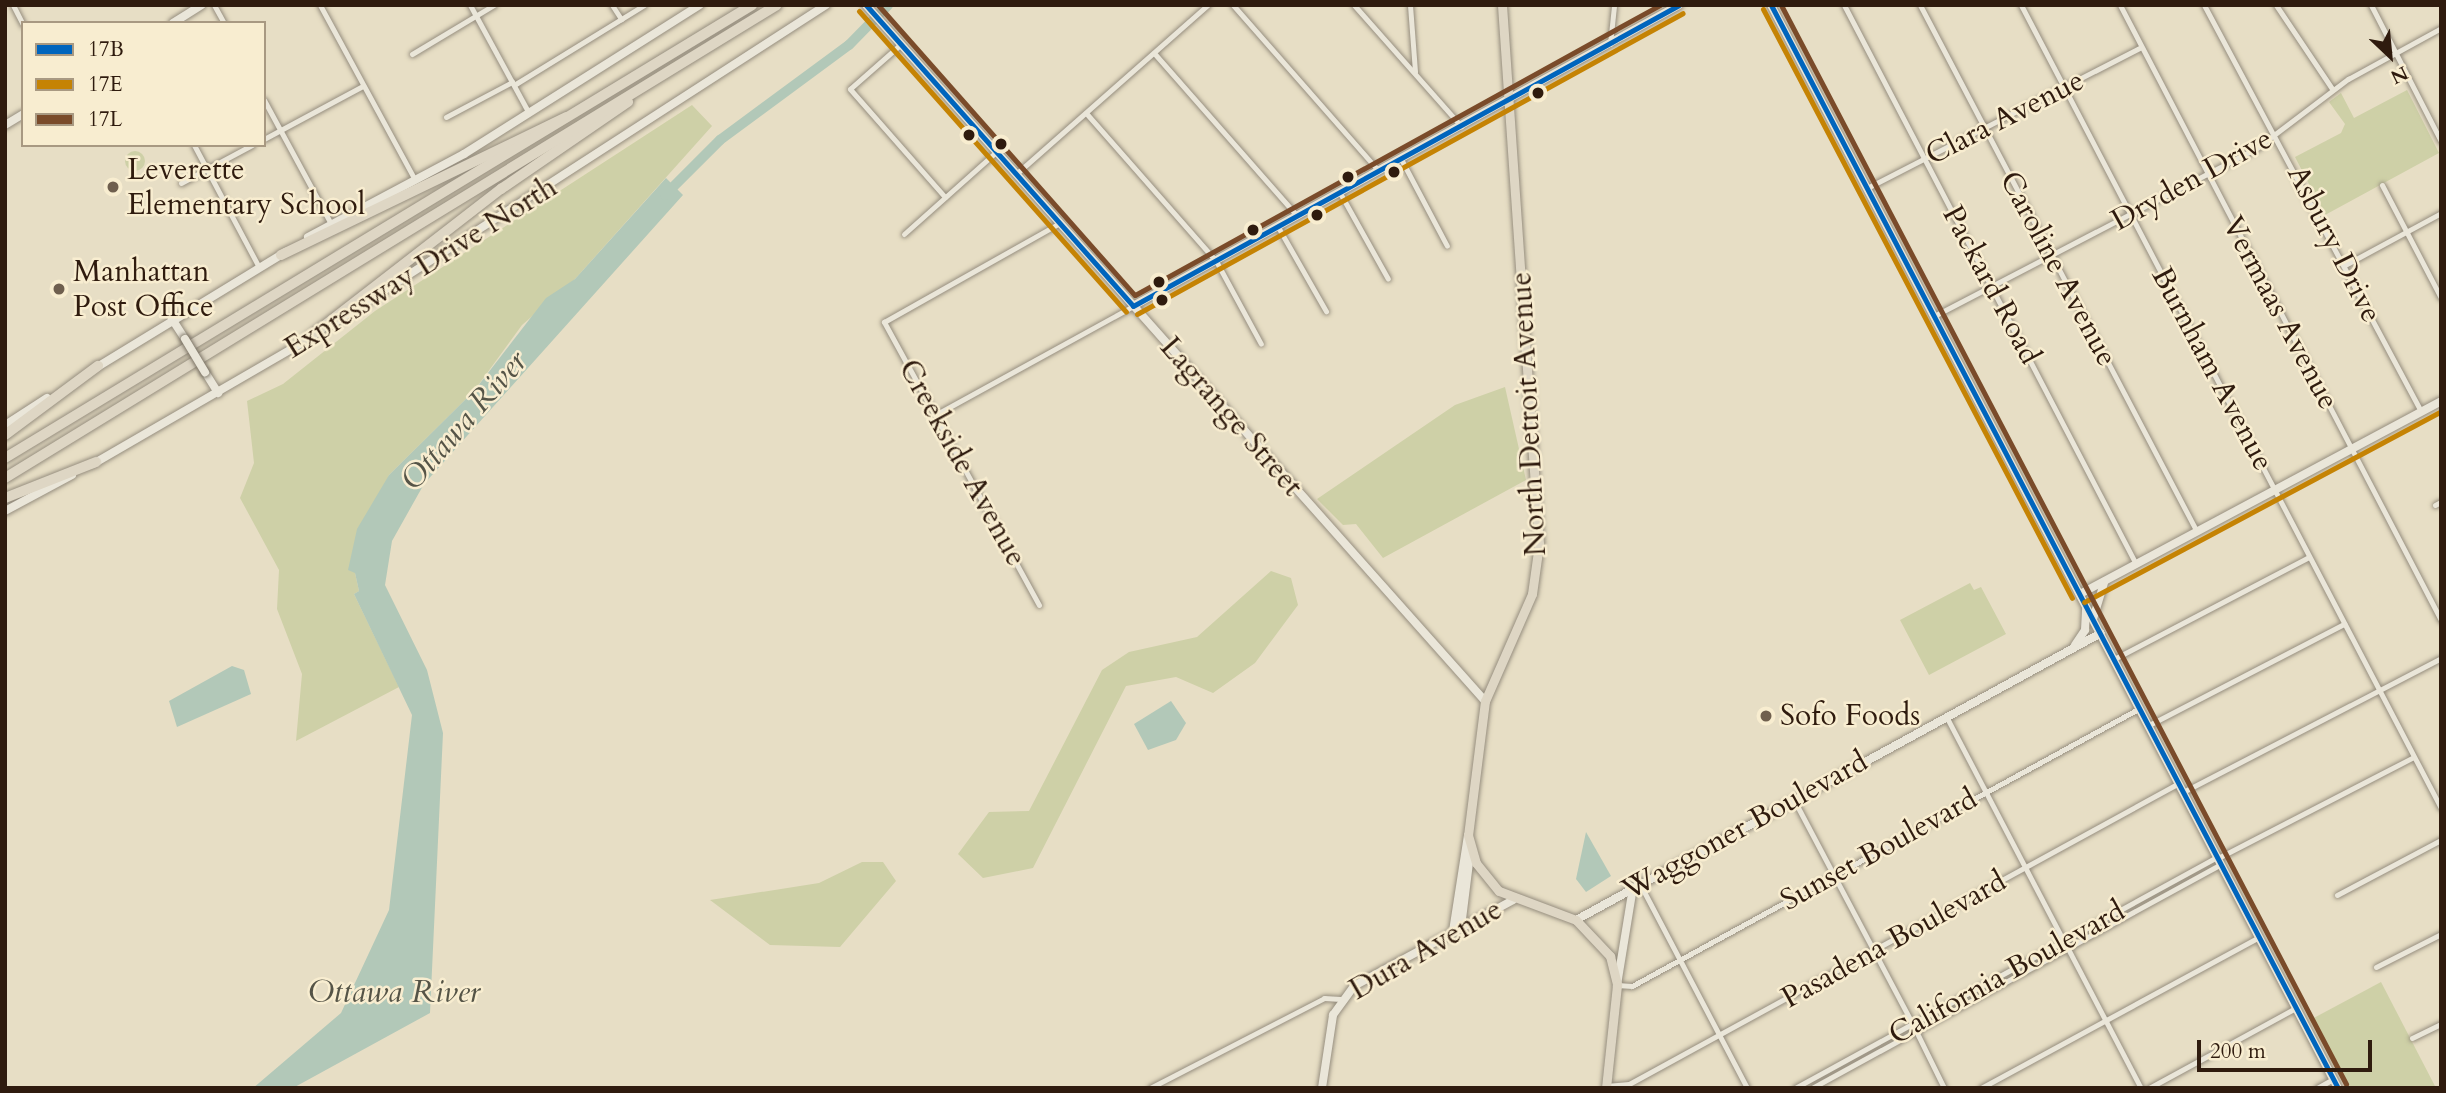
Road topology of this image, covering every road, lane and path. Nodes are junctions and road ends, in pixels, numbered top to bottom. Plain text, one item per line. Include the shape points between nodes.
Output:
1 (13, 5) edge
2 (214, 5) edge
3 (320, 5) edge
4 (470, 5) edge
5 (494, 5) edge
6 (612, 5) edge
7 (644, 5) edge
8 (700, 5) edge
9 (752, 5) edge
10 (777, 5) edge
11 (826, 5) edge
12 (866, 5) edge
13 (1208, 5) edge
14 (1233, 5) edge
15 (1354, 5) edge
16 (1410, 5) edge
17 (1502, 5) edge
18 (1614, 5) edge
19 (1679, 5) edge
20 (1771, 5) edge
21 (1844, 5) edge
22 (1920, 5) edge
23 (2021, 5) edge
24 (2120, 5) edge
25 (2204, 5) edge
26 (2276, 5) edge
27 (2371, 5) edge
28 (197, 7) edge
29 (476, 16) junction
30 (621, 19) junction
31 (21, 21) edge
32 (176, 21) edge
33 (222, 21) edge
34 (2441, 28) edge
35 (901, 44) junction
36 (1610, 44) junction
37 (2141, 47) junction
38 (2395, 52) junction
39 (1154, 53) junction
40 (412, 54) dead end
41 (1415, 74) junction
42 (513, 83) junction
43 (363, 86) junction
44 (2065, 88) junction
45 (2333, 90) junction
46 (636, 94) junction
47 (1509, 99) junction
48 (266, 104) edge
49 (1086, 113) junction
50 (529, 114) junction
51 (21, 115) edge
52 (573, 115) junction
53 (446, 117) dead end
54 (5, 125) edge
55 (1461, 126) junction
56 (1985, 129) junction
57 (280, 130) junction
58 (2277, 134) junction
59 (266, 138) edge
60 (2441, 141) edge
61 (195, 147) edge
62 (248, 147) edge
63 (996, 152) junction
64 (1401, 159) junction
65 (1925, 159) junction
66 (207, 170) junction
67 (1379, 171) junction
68 (1016, 174) junction
69 (2208, 174) junction
70 (415, 180) junction
71 (181, 183) dead end
72 (2382, 185) dead end
73 (1867, 188) junction
74 (1340, 192) junction
75 (945, 197) junction
76 (2441, 213) edge
77 (2131, 214) junction
78 (1297, 216) junction
79 (1060, 223) junction
80 (331, 224) junction
81 (1278, 227) junction
82 (2406, 232) junction
83 (904, 234) dead end
84 (1447, 246) dead end
85 (281, 255) junction
86 (2051, 256) junction
87 (1216, 261) junction
88 (2345, 265) junction
89 (259, 267) junction
90 (1388, 279) dead end
91 (1992, 287) junction
92 (2441, 298) edge
93 (1133, 306) junction
94 (1326, 312) dead end
95 (1934, 316) junction
96 (172, 319) junction
97 (306, 341) junction
98 (1261, 344) dead end
99 (98, 366) junction
100 (218, 393) junction
101 (2441, 401) edge
102 (2421, 411) junction
103 (935, 415) junction
104 (5, 425) edge
105 (5, 435) edge
106 (2351, 449) junction
107 (5, 458) edge
108 (96, 462) junction
109 (5, 478) edge
110 (2276, 490) junction
111 (5, 498) edge
112 (5, 511) edge
113 (2197, 533) junction
114 (2309, 557) junction
115 (2136, 565) junction
116 (2105, 580) junction
117 (2082, 598) junction
118 (2441, 601) edge
119 (1039, 605) dead end
120 (2433, 605) junction
121 (2093, 619) junction
122 (2441, 620) edge
123 (2344, 624) junction
124 (2101, 634) junction
125 (2071, 649) junction
126 (2441, 658) edge
127 (2114, 659) junction
128 (2379, 690) junction
129 (1485, 701) junction
130 (2140, 708) junction
131 (1946, 716) junction
132 (2149, 725) junction
133 (2414, 757) junction
134 (2181, 788) junction
135 (1986, 792) junction
136 (1794, 800) junction
137 (2441, 808) edge
138 (1468, 835) junction
139 (2441, 840) edge
140 (1471, 847) junction
141 (2219, 860) junction
142 (2026, 867) junction
143 (1833, 876) junction
144 (1636, 886) junction
145 (2337, 894) dead end
146 (1513, 900) junction
147 (2140, 900) junction
148 (2144, 907) junction
149 (1576, 920) junction
150 (1457, 929) junction
151 (2441, 934) edge
152 (2259, 937) junction
153 (2064, 941) junction
154 (2068, 949) junction
155 (1872, 952) junction
156 (1679, 961) junction
157 (2376, 967) dead end
158 (1988, 982) junction
159 (1617, 985) junction
160 (1992, 990) junction
161 (1341, 999) junction
162 (2296, 1008) junction
163 (2105, 1020) junction
164 (1911, 1024) junction
165 (2441, 1024) edge
166 (1915, 1032) junction
167 (1719, 1035) junction
168 (2412, 1038) dead end
169 (1834, 1067) junction
170 (1838, 1074) junction
171 (2333, 1079) junction
172 (1606, 1087) edge
173 (1150, 1088) edge
174 (1322, 1088) edge
175 (1747, 1088) edge
176 (1795, 1088) edge
177 (1812, 1088) edge
178 (1944, 1088) edge
179 (1981, 1088) edge
180 (2141, 1088) edge
181 (2150, 1088) edge
182 (2317, 1088) edge
183 (2338, 1088) edge

1 - 31 street
2 - 33 street
3 - 43 street
4 - 29 street
5 - 29 street
6 - 30 street
7 - 30 street
8 - 50 street
9 - 52 highway
10 - 46 highway
11 - 97 street, Expressway Drive North
12 - 35 street, Lagrange Street
13 - 39 street
14 - 67 street
15 - 41 street
16 - 41 street
17 - 47 main road, North Detroit Avenue
18 - 36 street
19 - 36 street
20 - 73 street
21 - 65 street, Packard Road
22 - 56 street, Caroline Avenue
23 - 44 street, Burnham Avenue
24 - 37 street, Vermaas Avenue
25 - 58 street, Asbury Drive
26 - 45 street
27 - 38 street
28 - 32 street
29 - 40 street
29 - 42 street
30 - 42 street
34 - 38 street, Dryden Drive
35 - 63 street, Lagrange Street
35 - 75 street via 850,89
36 - 47 street
37 - 44 street, Clara Avenue
37 - 69 street, Vermaas Avenue
38 - 45 street, Dryden Drive
38 - 60 street
39 - 49 street
39 - 78 street
41 - 55 street
42 - 50 street
42 - 53 street
43 - 57 street
43 - 70 street
44 - 56 street, Clara Avenue
44 - 77 street, Burnham Avenue
45 - 58 street, Dryden Drive
46 - 97 highway via 612,119 501,190
46 - 109 highway
47 - 55 street
47 - 129 main road, North Detroit Avenue via 1539,544 1532,594
48 - 57 street
49 - 68 street
49 - 87 street
50 - 70 street
51 - 54 street
52 - 85 highway via 551,120
52 - 107 highway
55 - 64 street
56 - 65 street, Clara Avenue
56 - 86 street, Caroline Avenue
57 - 59 street
57 - 80 street
58 - 69 street, Dryden Drive
58 - 88 street, Asbury Drive
61 - 66 street
62 - 66 street
63 - 68 street, Lagrange Street
63 - 75 street
64 - 67 street
64 - 84 street
65 - 73 street, Clara Avenue
65 - 91 street, Packard Road
66 - 71 street
66 - 89 street
67 - 74 street
68 - 79 street, Lagrange Street
69 - 77 street, Dryden Drive
69 - 106 street, Vermaas Avenue
70 - 80 street
72 - 82 street
73 - 95 street
74 - 78 street
74 - 90 street
75 - 83 street
76 - 82 street
77 - 86 street, Dryden Drive
77 - 110 street, Burnham Avenue
78 - 81 street
79 - 93 street, Lagrange Street
79 - 103 street, Creekside Avenue via 884,322
80 - 85 street
81 - 87 street
81 - 94 street
82 - 88 street
82 - 92 street
85 - 89 street
86 - 91 street, Dryden Drive
86 - 113 street, Caroline Avenue
87 - 93 street
87 - 98 street
88 - 102 street, Asbury Drive
89 - 96 street
91 - 95 street, Dryden Drive
91 - 115 street, Packard Road
93 - 103 street
93 - 129 street, Lagrange Street
95 - 117 street
96 - 99 street
96 - 100 street, bridge
97 - 100 street, Expressway Drive North
99 - 104 street
99 - 105 highway
100 - 108 street, Expressway Drive North
101 - 102 street
102 - 106 street
103 - 119 street, Creekside Avenue
106 - 110 street
106 - 120 street, Vermaas Avenue
108 - 111 highway
108 - 112 street, Expressway Drive North
110 - 113 street
110 - 114 street, Burnham Avenue
113 - 115 street
114 - 123 street, Burnham Avenue
114 - 127 street
115 - 116 street
116 - 117 street
116 - 121 street
117 - 121 street
117 - 125 street via 2085,631
118 - 120 street
120 - 122 street, Vermaas Avenue
121 - 124 street
123 - 128 street, Burnham Avenue
123 - 132 street
124 - 125 street, Waggoner Boulevard
124 - 127 street
125 - 131 street, Waggoner Boulevard
126 - 128 street, Pasadena Boulevard
127 - 130 street
128 - 133 street, Burnham Avenue
128 - 134 street, Pasadena Boulevard
129 - 138 main road, North Detroit Avenue
130 - 132 street
130 - 135 street, Sunset Boulevard
131 - 135 street
131 - 136 street, Waggoner Boulevard
132 - 134 street
133 - 137 street, Burnham Avenue
133 - 141 street, California Boulevard
134 - 141 street
134 - 142 street, Pasadena Boulevard
135 - 142 street
135 - 143 street, Sunset Boulevard
136 - 143 street
136 - 144 street, Waggoner Boulevard
138 - 140 main road, North Detroit Avenue
138 - 150 street
139 - 145 street
140 - 146 main road, North Detroit Avenue via 1482,873
140 - 150 street
141 - 147 street, California Boulevard
141 - 148 street, California Boulevard
141 - 152 street
142 - 153 street
142 - 155 street, Pasadena Boulevard
143 - 155 street
143 - 156 street, Sunset Boulevard
144 - 149 street, Waggoner Boulevard
144 - 156 street
144 - 159 street, North Detroit Avenue
146 - 149 main road, North Detroit Avenue
146 - 150 street, Dura Avenue
147 - 148 street
147 - 153 street, California Boulevard
148 - 154 street, California Boulevard
149 - 159 main road, North Detroit Avenue via 1604,945
150 - 161 street, Dura Avenue via 1370,975
151 - 157 street
152 - 162 street
152 - 163 street
153 - 154 street
153 - 158 street, California Boulevard
154 - 160 street, California Boulevard
154 - 163 street
155 - 164 street
155 - 167 street, Pasadena Boulevard
156 - 159 street, Sunset Boulevard via 1632,986
156 - 167 street
158 - 160 street
158 - 164 street, California Boulevard
159 - 172 main road, North Detroit Avenue
160 - 166 street, California Boulevard
161 - 173 street, Dura Avenue via 1324,998
161 - 174 street via 1328,1034
162 - 171 street
162 - 181 street
163 - 179 street
163 - 180 street
164 - 166 street via 1908,1030
164 - 169 street, California Boulevard
165 - 168 street
166 - 170 street, California Boulevard
166 - 178 street
167 - 172 street, Pasadena Boulevard via 1629,1084
167 - 175 street
169 - 170 street
169 - 176 street, California Boulevard
170 - 177 street, California Boulevard
171 - 182 street
171 - 183 street

